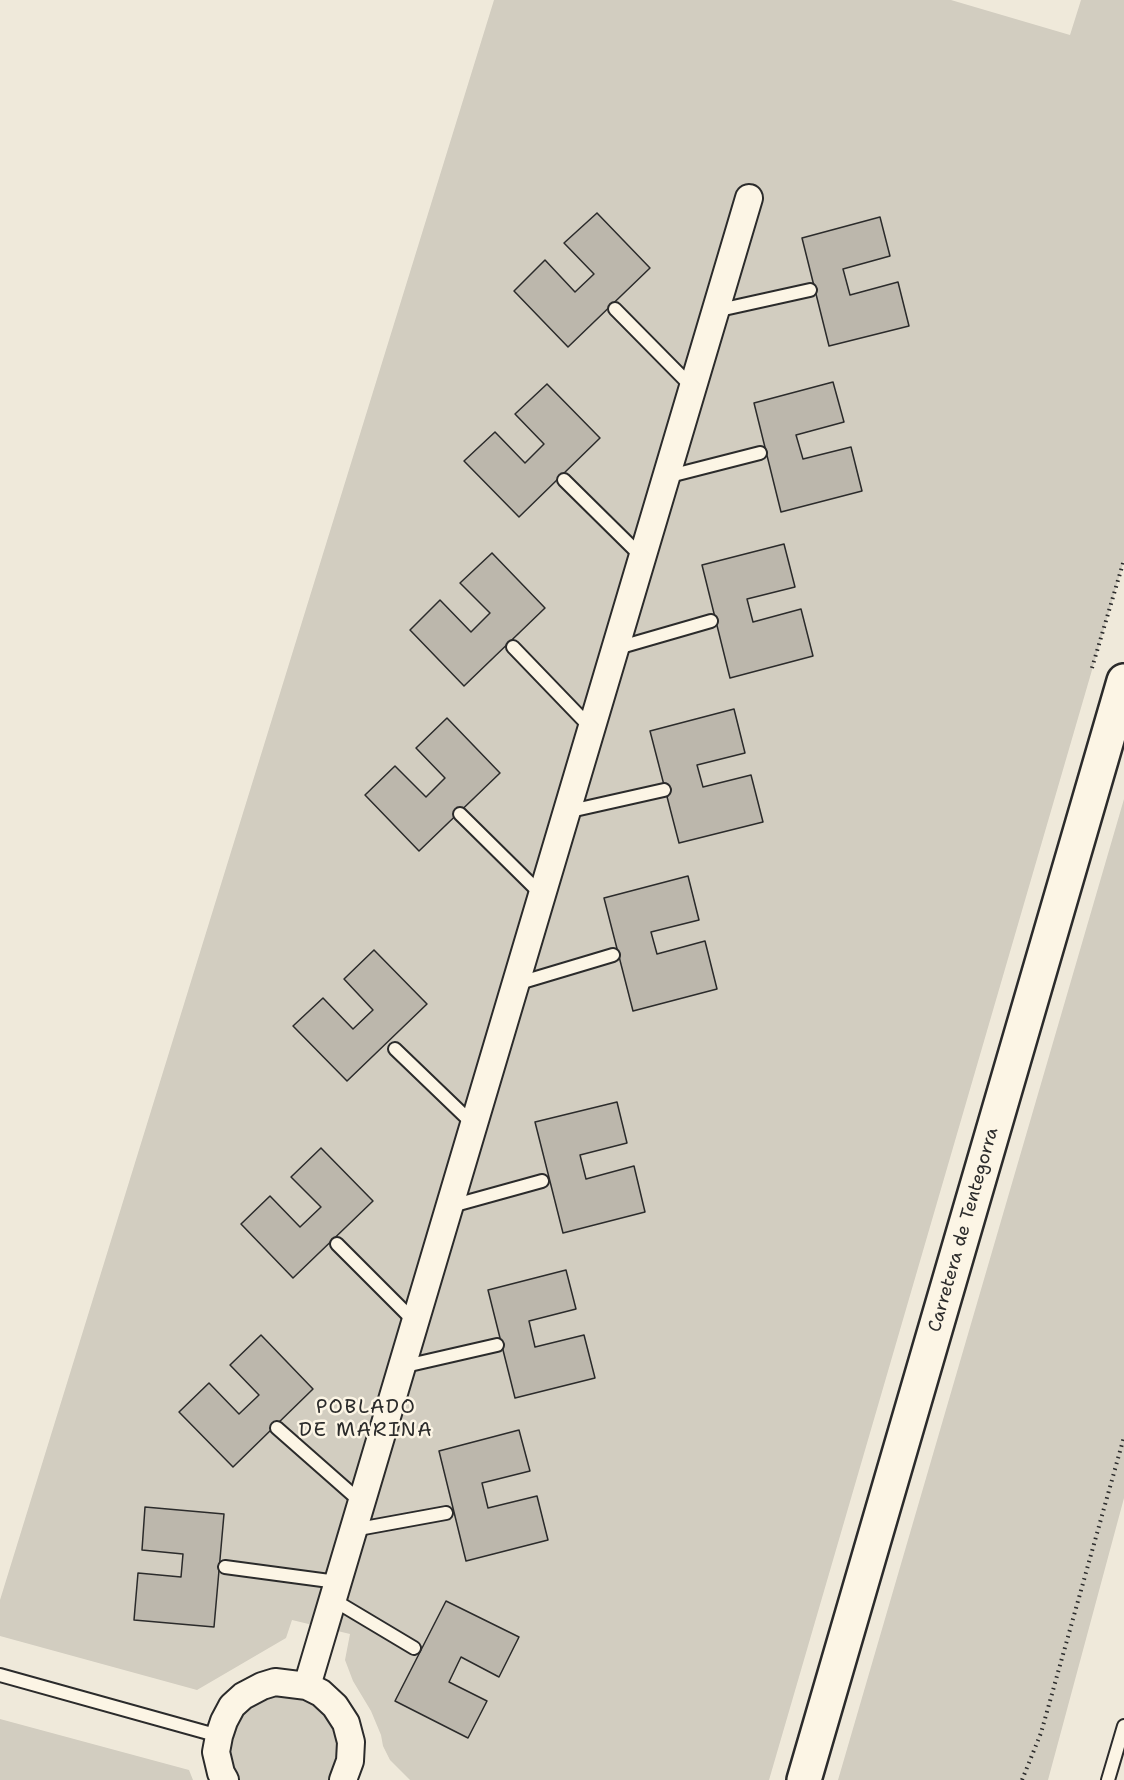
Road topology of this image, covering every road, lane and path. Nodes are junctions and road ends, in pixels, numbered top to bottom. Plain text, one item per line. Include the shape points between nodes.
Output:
1 (748, 198) dead end
2 (810, 290) dead end
3 (615, 309) dead end
4 (715, 311) junction
5 (692, 387) junction
6 (760, 453) dead end
7 (666, 477) junction
8 (564, 480) dead end
9 (642, 557) junction
10 (711, 621) dead end
11 (513, 647) dead end
12 (614, 649) junction
13 (1124, 681) edge
14 (591, 728) junction
15 (664, 790) dead end
16 (566, 812) junction
17 (460, 814) dead end
18 (542, 895) junction
19 (613, 955) dead end
20 (515, 984) junction
21 (395, 1049) dead end
22 (473, 1124) junction
23 (542, 1181) dead end
24 (448, 1207) junction
25 (337, 1244) dead end
26 (414, 1321) junction
27 (497, 1345) dead end
28 (401, 1367) junction
29 (277, 1428) dead end
30 (1124, 1437) edge
31 (361, 1502) junction
32 (446, 1513) dead end
33 (352, 1530) junction
34 (225, 1567) dead end
35 (334, 1591) junction
36 (414, 1648) dead end
37 (0, 1675) edge
38 (307, 1686) junction
39 (1124, 1726) edge
40 (219, 1736) junction
41 (225, 1780) edge
42 (344, 1780) edge
43 (804, 1780) edge
44 (1022, 1780) edge
45 (1108, 1780) edge

1 - 4 street
2 - 4 lane
3 - 5 lane
4 - 5 street
5 - 7 street
6 - 7 lane
7 - 9 street
8 - 9 lane
9 - 12 street
10 - 12 lane
11 - 14 lane
12 - 14 street
13 - 43 main road, Carretera de Tentegorra
14 - 16 street
15 - 16 lane
16 - 18 street
17 - 18 lane
18 - 20 street
19 - 20 lane
20 - 22 street
21 - 22 lane
22 - 24 street
23 - 24 lane
24 - 26 street
25 - 26 lane
26 - 28 street
27 - 28 lane
28 - 31 street
29 - 31 lane
30 - 44 path via 1041,1733
31 - 33 street
32 - 33 lane
33 - 35 street
34 - 35 lane
35 - 36 lane
35 - 38 street
37 - 40 lane
38 - 40 street via 275,1683 243,1696 232,1707
38 - 42 street via 335,1706 346,1723 351,1742
39 - 45 lane
40 - 41 street via 216,1752

